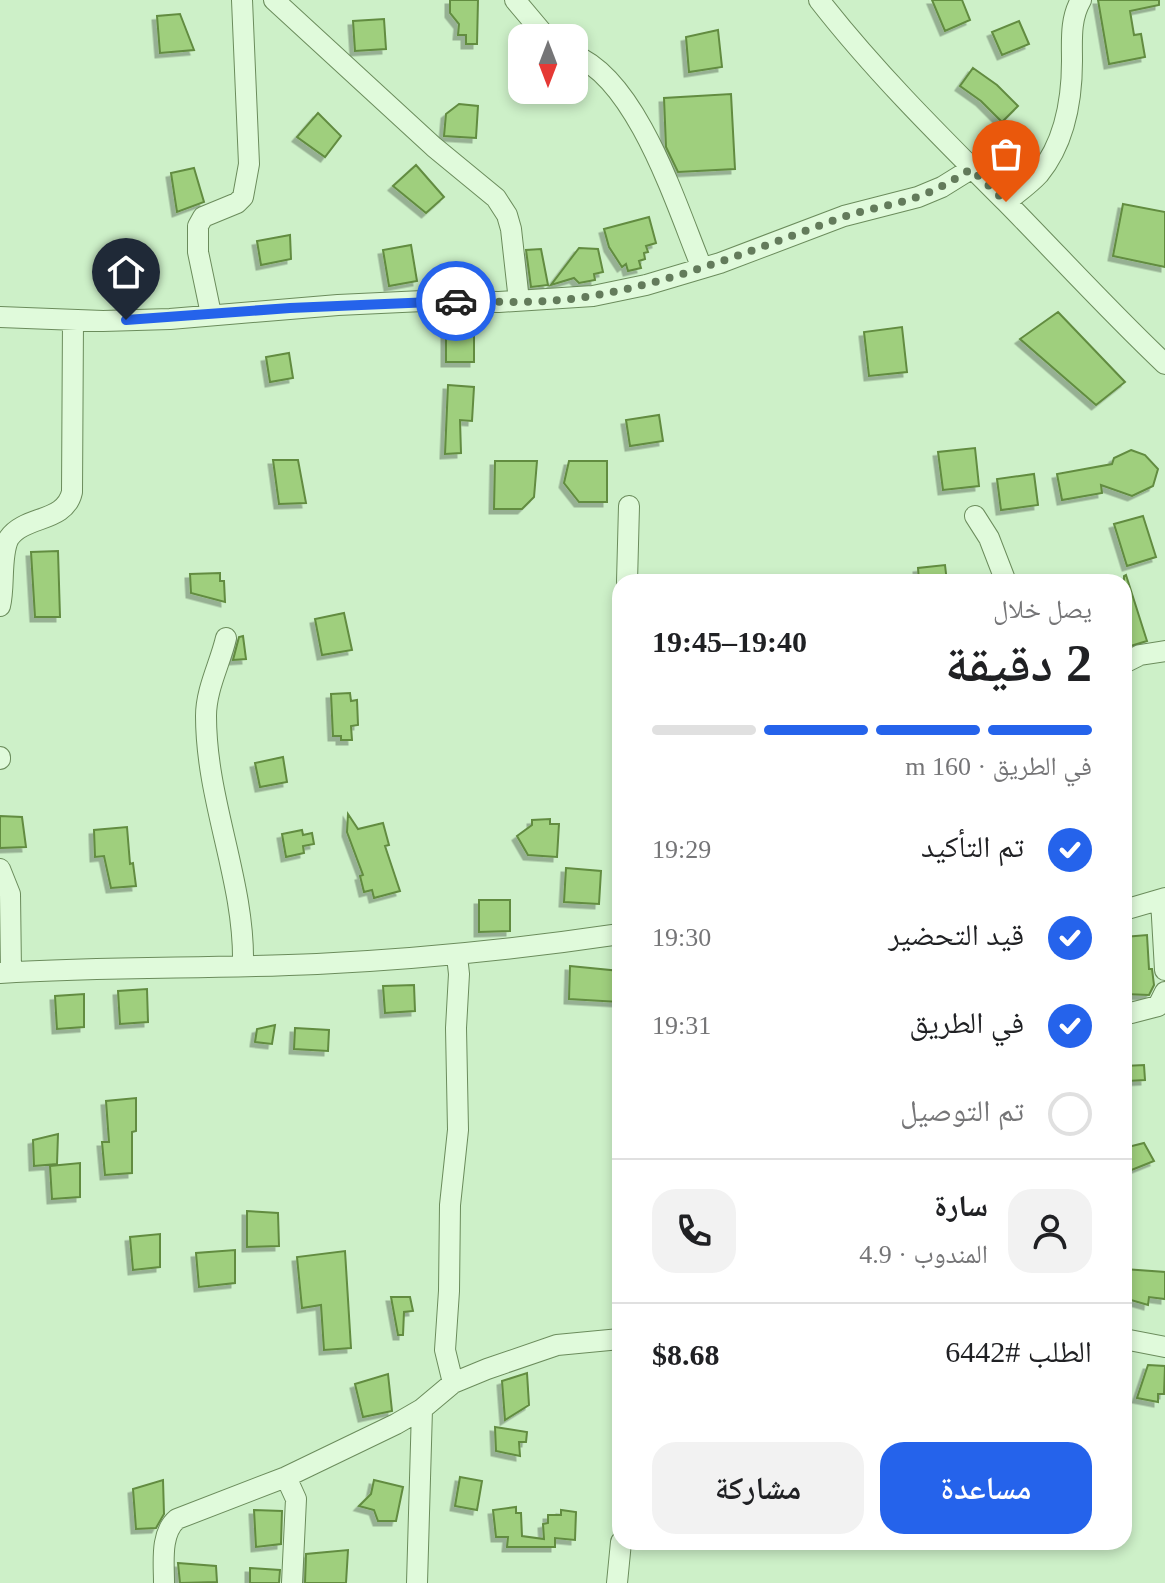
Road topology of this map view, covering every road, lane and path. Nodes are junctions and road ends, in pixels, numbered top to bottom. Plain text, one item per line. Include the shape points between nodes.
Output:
1 (242, 0) edge
2 (274, 0) edge
3 (515, 0) edge
4 (819, 0) edge
5 (1081, 0) edge
6 (535, 24) edge
7 (588, 64) edge
8 (971, 169) junction
9 (1006, 202) junction
10 (702, 268) junction
11 (519, 301) junction
12 (211, 314) junction
13 (0, 317) edge
14 (73, 320) junction
15 (1165, 364) edge
16 (629, 506) dead end
17 (975, 516) dead end
18 (627, 574) edge
19 (1003, 574) edge
20 (0, 606) edge
21 (226, 638) dead end
22 (1165, 651) edge
23 (1132, 659) edge
24 (0, 869) edge
25 (1163, 899) edge
26 (1132, 908) edge
27 (612, 935) edge
28 (457, 956) junction
29 (243, 965) junction
30 (1165, 970) edge
31 (6, 972) edge
32 (1165, 992) edge
33 (1132, 1013) edge
34 (1132, 1338) edge
35 (612, 1340) edge
36 (1165, 1347) edge
37 (453, 1383) junction
38 (422, 1409) junction
39 (286, 1477) junction
40 (620, 1550) edge
41 (164, 1583) edge
42 (292, 1583) edge
43 (417, 1583) edge
44 (617, 1583) edge

1 - 12 street via 249,164 243,197 203,217 198,226
2 - 11 street via 496,198 511,229
3 - 6 street
4 - 8 street via 860,52
5 - 9 street via 1072,29 1063,130 1037,176
7 - 10 street via 607,77 643,127
8 - 9 street
8 - 10 street via 918,197 844,216
9 - 15 street
10 - 11 street via 593,296
11 - 12 street via 409,301
12 - 14 street
13 - 14 street
14 - 20 street via 70,501 63,510 8,539
16 - 18 street
17 - 19 street
21 - 29 street via 205,712 210,776 241,920
22 - 23 street
24 - 31 street via 10,894
25 - 26 street
25 - 30 street
27 - 28 street
28 - 29 street
28 - 37 street via 458,1130 445,1350
29 - 31 street
32 - 33 street via 1158,1006
34 - 36 street
35 - 37 street via 544,1348
37 - 38 street
38 - 39 street
38 - 43 street
39 - 41 street via 170,1525
39 - 42 street via 296,1499
40 - 44 street

